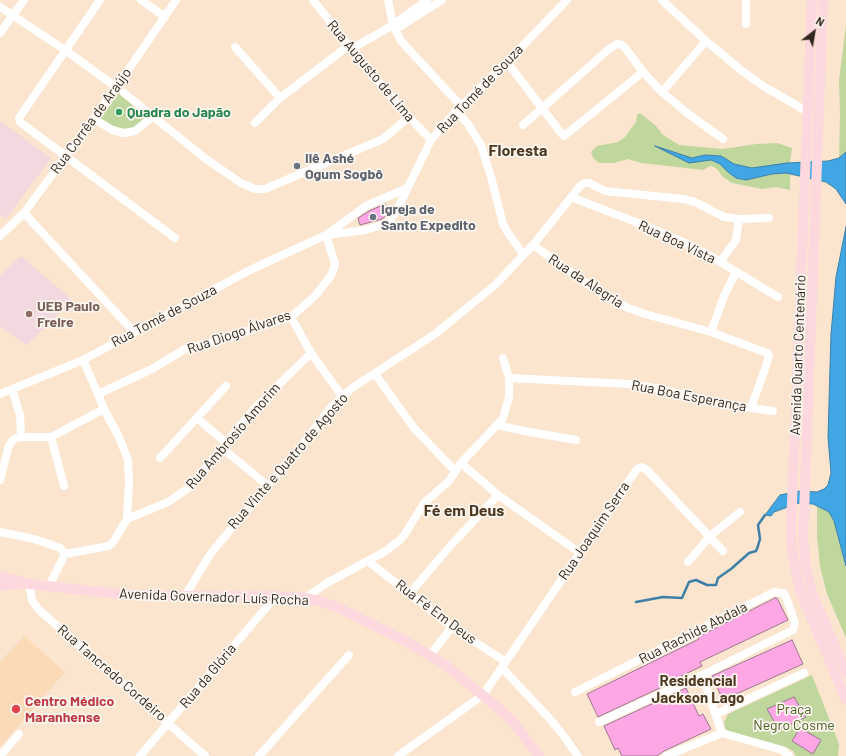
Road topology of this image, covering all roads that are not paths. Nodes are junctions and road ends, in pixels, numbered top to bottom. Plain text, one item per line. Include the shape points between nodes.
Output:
1 (24, 0) edge
2 (100, 0) edge
3 (141, 0) edge
4 (176, 0) edge
5 (313, 0) edge
6 (388, 0) edge
7 (427, 0) edge
8 (442, 0) edge
9 (567, 0) edge
10 (662, 0) edge
11 (812, 0) edge
12 (823, 0) edge
13 (745, 2) edge
14 (0, 7) edge
15 (12, 15) junction
16 (164, 17) junction
17 (746, 24) dead end
18 (394, 27) junction
19 (0, 33) edge
20 (706, 41) junction
21 (235, 47) dead end
22 (350, 48) junction
23 (65, 50) junction
24 (507, 62) junction
25 (643, 72) junction
26 (116, 87) junction
27 (662, 92) junction
28 (124, 93) dead end
29 (280, 98) junction
30 (459, 108) junction
31 (542, 108) junction
32 (808, 112) junction
33 (153, 116) junction
34 (408, 117) junction
35 (94, 119) junction
36 (255, 123) dead end
37 (523, 125) dead end
38 (724, 139) dead end
39 (431, 140) junction
40 (812, 144) junction
41 (66, 156) junction
42 (407, 188) junction
43 (571, 197) junction
44 (24, 213) junction
45 (769, 218) dead end
46 (739, 219) junction
47 (326, 235) junction
48 (0, 236) edge
49 (175, 238) dead end
50 (532, 245) junction
51 (523, 254) junction
52 (720, 262) junction
53 (736, 272) junction
54 (778, 297) dead end
55 (290, 317) junction
56 (134, 332) junction
57 (711, 332) junction
58 (311, 353) junction
59 (503, 358) dead end
60 (83, 360) junction
61 (375, 374) junction
62 (509, 378) junction
63 (226, 386) dead end
64 (12, 389) junction
65 (0, 394) edge
66 (98, 394) junction
67 (342, 396) junction
68 (751, 408) junction
69 (104, 409) junction
70 (773, 411) dead end
71 (197, 418) junction
72 (497, 425) junction
73 (21, 437) junction
74 (51, 437) junction
75 (576, 440) dead end
76 (224, 446) junction
77 (160, 458) dead end
78 (461, 463) junction
79 (455, 471) junction
80 (0, 480) edge
81 (267, 485) junction
82 (64, 486) dead end
83 (498, 495) junction
84 (740, 512) dead end
85 (127, 520) junction
86 (0, 532) edge
87 (710, 536) junction
88 (723, 551) dead end
89 (580, 553) junction
90 (65, 554) junction
91 (368, 561) junction
92 (688, 562) dead end
93 (0, 576) edge
94 (29, 584) junction
95 (0, 586) edge
96 (49, 586) junction
97 (410, 593) junction
98 (185, 596) junction
99 (276, 596) junction
100 (305, 598) junction
101 (452, 627) junction
102 (349, 655) dead end
103 (430, 655) junction
104 (504, 665) junction
105 (846, 672) edge
106 (804, 673) dead end
107 (702, 675) junction
108 (575, 692) dead end
109 (483, 695) junction
110 (846, 700) edge
111 (716, 714) junction
112 (168, 722) junction
113 (599, 722) dead end
114 (722, 733) junction
115 (19, 734) dead end
116 (0, 756) edge
117 (140, 756) edge
118 (205, 756) edge
119 (259, 756) edge
120 (398, 756) edge
121 (539, 756) edge
122 (578, 756) edge
123 (666, 756) edge
124 (789, 756) edge

1 - 15 street
2 - 23 street
3 - 16 street
4 - 16 street, Rua Corrêa de Araújo
5 - 22 street, Rua Augusto de Lima
6 - 18 street
7 - 18 street
8 - 18 street
9 - 24 street, Rua Tomé de Souza
10 - 20 street
11 - 32 main road, Avenida Quarto Centenário
12 - 40 main road, Avenida Quarto Centenário
13 - 17 street
14 - 15 street
15 - 19 street
15 - 23 street
16 - 26 street, Rua Corrêa de Araújo
18 - 22 street
18 - 30 street via 407,49
20 - 27 street
20 - 32 street via 763,86
21 - 29 street
22 - 29 street
22 - 34 street, Rua Augusto de Lima
23 - 26 street
23 - 41 street via 20,118 20,122
24 - 30 street, Rua Tomé de Souza
24 - 31 street
25 - 27 street
25 - 31 street via 566,136
25 - 31 street via 626,49 617,44
26 - 35 street, Rua Corrêa de Araújo
27 - 38 street
28 - 33 street
29 - 36 street
30 - 39 street, Rua Tomé de Souza
30 - 51 street via 481,145 503,224
31 - 37 street
32 - 40 main road, Avenida Quarto Centenário
33 - 34 street via 206,159 241,183 255,189 265,189 383,140
33 - 35 street via 135,131 124,133 112,130
34 - 39 street, Rua Augusto de Lima
35 - 41 street, Rua Corrêa de Araújo
39 - 42 street, Rua Tomé de Souza
40 - 105 main road, Avenida Quarto Centenário via 815,200 804,554 819,608
40 - 110 main road, Avenida Quarto Centenário via 804,200 791,528 794,562 801,593
41 - 44 street, Rua Corrêa de Araújo
41 - 49 street
42 - 47 street, Rua Tomé de Souza via 366,206
42 - 47 street, Rua Tomé de Souza via 396,212 385,224 366,230
43 - 46 street, Rua Vinte e Quatro de Agosto via 584,183 605,191 683,199 695,202 724,217
43 - 50 street, Rua Vinte e Quatro de Agosto
43 - 52 street, Rua Boa Vista via 651,228
44 - 48 street, Rua Corrêa de Araújo
44 - 56 street
45 - 46 street
46 - 52 street via 736,240
47 - 55 street, Rua Diogo Álvares via 335,264 333,271 315,296
47 - 56 street, Rua Tomé de Souza via 250,270
50 - 51 street, Rua Vinte e Quatro de Agosto
50 - 57 street, Rua da Alegria via 618,303 645,314
51 - 61 street, Rua Vinte e Quatro de Agosto via 495,285 435,334
52 - 53 street, Rua Boa Vista
53 - 54 street, Rua Boa Vista
53 - 57 street
55 - 58 street
55 - 66 street, Rua Diogo Álvares via 185,349 152,369
56 - 60 street, Rua Tomé de Souza
57 - 68 street, Rua da Alegria via 769,355
58 - 67 street
58 - 76 street, Rua Ambrosio Amorim via 254,409
59 - 62 street
60 - 64 street, Rua Tomé de Souza
60 - 66 street
61 - 67 street, Rua Vinte e Quatro de Agosto
61 - 79 street via 414,428
62 - 68 street, Rua Boa Esperança via 635,385
62 - 72 street via 503,418
63 - 71 street
64 - 65 street, Rua Tomé de Souza
64 - 73 street via 20,415
66 - 69 street
67 - 81 street, Rua Vinte e Quatro de Agosto
68 - 70 street, Rua Boa Esperança
69 - 74 street
69 - 85 street via 128,460
71 - 76 street
71 - 77 street
72 - 75 street
72 - 78 street
73 - 74 street
73 - 80 street via 14,439 9,445
74 - 82 street
76 - 81 street
76 - 85 street, Rua Ambrosio Amorim via 190,487 168,502
78 - 79 street
78 - 83 street
79 - 91 street via 450,481 424,504 405,534 384,552
81 - 98 street, Rua Vinte e Quatro de Agosto via 210,553
83 - 89 street
83 - 97 street
84 - 87 street
85 - 90 street via 109,546
86 - 90 street via 55,546
87 - 88 street, Rua Joaquim Serra
87 - 89 street, Rua Joaquim Serra via 646,469 641,467 635,471
87 - 92 street
89 - 104 street, Rua Joaquim Serra
90 - 96 street
91 - 97 street, Rua Fé Em Deus
91 - 100 street
93 - 94 main road, Avenida Governador Luís Rocha
94 - 95 main road, Avenida Governador Luís Rocha
94 - 96 main road, Avenida Governador Luís Rocha
94 - 112 street, Rua Tancredo Cordeiro via 32,600 38,609
96 - 98 main road, Avenida Governador Luís Rocha via 118,594
97 - 101 street, Rua Fé Em Deus
98 - 99 main road, Avenida Governador Luís Rocha
99 - 100 main road, Avenida Governador Luís Rocha
99 - 112 street, Rua da Glória
100 - 103 main road, Avenida Governador Luís Rocha via 337,607
101 - 103 street
101 - 104 street, Rua Fé Em Deus
102 - 119 street
103 - 109 main road, Avenida Governador Luís Rocha
104 - 109 street, Rua Joaquim Serra
104 - 122 street, Rua Fé Em Deus via 550,718
106 - 111 street
107 - 108 street, Rua Rachide Abdala via 793,630 795,623 783,593 774,592
107 - 111 street
107 - 113 street
109 - 120 street, Rua Joaquim Serra
109 - 121 main road, Avenida Governador Luís Rocha via 513,722
111 - 114 street
112 - 117 street, Rua da Glória
112 - 118 street, Rua Tancredo Cordeiro
114 - 123 street
114 - 124 street via 782,750
115 - 116 street

